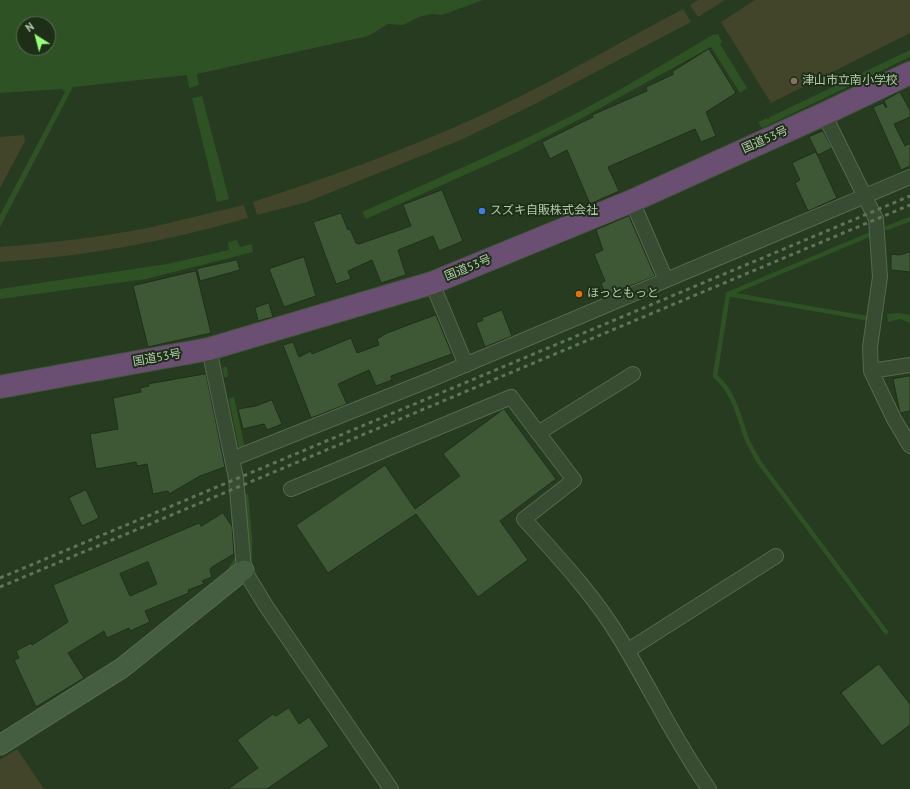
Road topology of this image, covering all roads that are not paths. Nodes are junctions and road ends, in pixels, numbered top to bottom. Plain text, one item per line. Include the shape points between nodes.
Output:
1 (910, 73) edge
2 (824, 114) junction
3 (910, 177) edge
4 (865, 196) junction
5 (632, 201) junction
6 (666, 280) junction
7 (432, 283) junction
8 (209, 349) junction
9 (466, 365) junction
10 (910, 365) edge
11 (871, 371) junction
12 (633, 374) dead end
13 (0, 387) edge
14 (538, 433) junction
15 (910, 446) edge
16 (232, 459) junction
17 (291, 489) dead end
18 (776, 556) dead end
19 (244, 570) junction
20 (627, 651) junction
21 (0, 745) edge
22 (391, 789) edge
23 (709, 789) edge

1 - 2 highway, 国道53号
2 - 4 street
2 - 5 highway, 国道53号
3 - 4 street
4 - 6 street
4 - 11 street via 876,219 880,277 870,347
5 - 6 street
5 - 7 highway, 国道53号
6 - 9 street
7 - 8 highway, 国道53号
7 - 9 street
8 - 13 highway, 国道53号
8 - 16 street
9 - 16 street
10 - 11 street
11 - 15 street via 894,420
12 - 14 street
14 - 17 street via 511,397
14 - 20 street via 574,480 524,519 589,592
16 - 19 street
18 - 20 street
19 - 21 street via 122,668
19 - 22 street
20 - 23 street via 692,765

